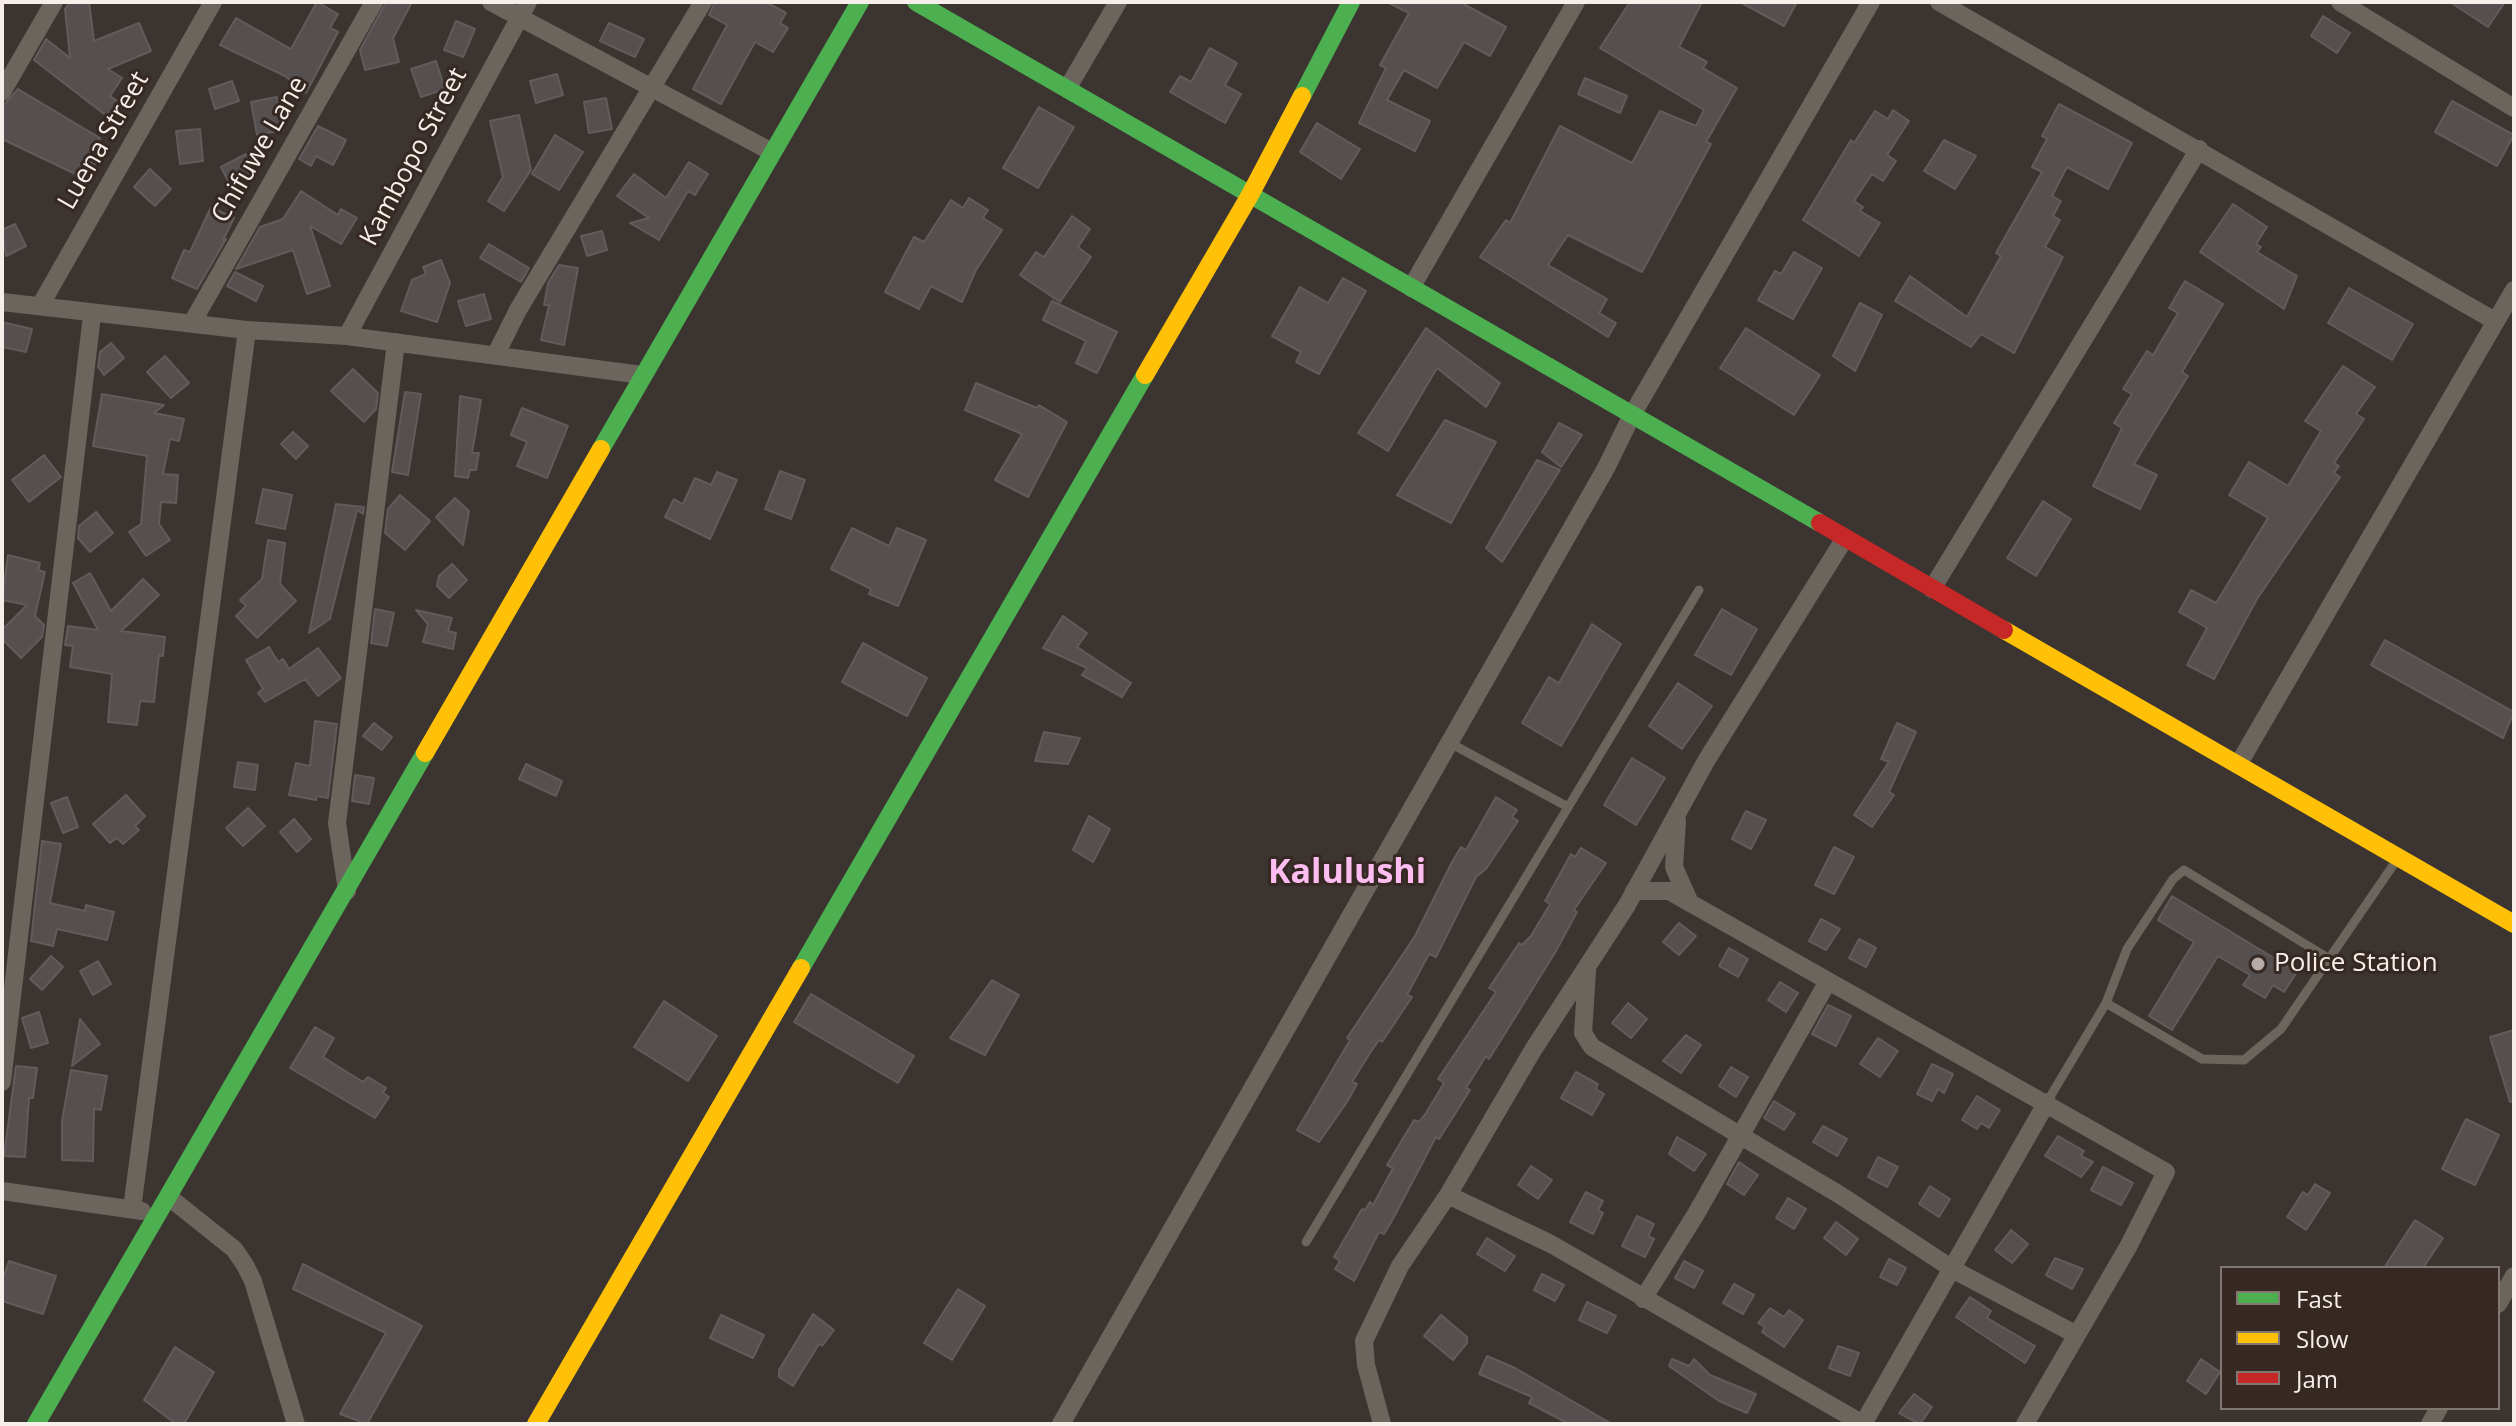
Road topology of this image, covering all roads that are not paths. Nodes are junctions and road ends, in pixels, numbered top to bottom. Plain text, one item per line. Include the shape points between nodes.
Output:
1 (54, 2) edge
2 (213, 2) edge
3 (374, 2) edge
4 (491, 2) edge
5 (703, 2) edge
6 (860, 2) edge
7 (916, 2) edge
8 (1118, 2) edge
9 (1351, 2) edge
10 (1576, 2) edge
11 (1871, 2) edge
12 (1939, 2) edge
13 (2340, 2) edge
14 (523, 10) edge
15 (652, 89) junction
16 (1067, 89) junction
17 (2, 92) edge
18 (2514, 108) edge
19 (2199, 149) junction
20 (772, 152) junction
21 (1250, 195) junction
22 (1411, 288) junction
23 (2514, 290) edge
24 (2, 302) edge
25 (40, 306) junction
26 (92, 315) junction
27 (2495, 321) junction
28 (192, 323) junction
29 (247, 330) junction
30 (347, 336) junction
31 (396, 342) junction
32 (496, 354) junction
33 (642, 375) junction
34 (1632, 415) junction
35 (1845, 538) junction
36 (1932, 589) junction
37 (1699, 590) dead end
38 (1450, 743) junction
39 (2238, 765) junction
40 (1568, 807) junction
41 (1677, 814) junction
42 (2398, 858) junction
43 (347, 891) junction
44 (1634, 891) junction
45 (1690, 903) junction
46 (2514, 924) edge
47 (2328, 958) junction
48 (1588, 965) junction
49 (1827, 983) junction
50 (2106, 1003) junction
51 (2, 1082) edge
52 (2047, 1102) junction
53 (1739, 1136) junction
54 (2, 1191) edge
55 (1448, 1195) junction
56 (165, 1206) junction
57 (132, 1209) junction
58 (1306, 1242) dead end
59 (1954, 1270) junction
60 (2514, 1276) edge
61 (1643, 1299) junction
62 (2500, 1300) edge
63 (2075, 1334) junction
64 (292, 1421) edge
65 (36, 1424) edge
66 (536, 1424) edge
67 (1061, 1424) edge
68 (1382, 1424) edge
69 (1863, 1424) edge
70 (2025, 1424) edge

1 - 17 street
2 - 25 street, Luena Street
3 - 28 street, Chifuwe Lane
4 - 14 street
5 - 15 street
6 - 20 street
7 - 16 street
8 - 16 street
9 - 21 street
10 - 22 street
11 - 34 street
12 - 19 street
13 - 18 street
14 - 15 street
14 - 30 street, Kambopo Street
15 - 20 street
15 - 32 street
16 - 21 street
19 - 27 street
19 - 36 street
20 - 33 street
21 - 22 street
21 - 66 street
22 - 34 street
23 - 27 street
24 - 25 street
25 - 26 street
26 - 28 street
26 - 51 street
27 - 39 street
28 - 29 street
29 - 30 street
29 - 57 street
30 - 31 street
31 - 32 street
31 - 43 street via 337,823
32 - 33 street
33 - 43 street
34 - 35 street
34 - 38 street
35 - 36 street
35 - 41 street
36 - 39 street
37 - 40 lane
38 - 40 lane
38 - 67 street
39 - 42 street
40 - 58 lane
41 - 44 street
41 - 45 street via 1674,867
42 - 46 street
42 - 47 lane
43 - 56 street
44 - 45 street via 1669,891
44 - 48 street
45 - 49 street
47 - 50 lane via 2281,1029 2244,1060 2202,1059
47 - 50 lane via 2184,870 2127,949
48 - 53 street via 1583,988 1587,1042
48 - 55 street
49 - 52 street
49 - 53 street
50 - 52 lane
52 - 59 street
52 - 63 street via 2166,1172
53 - 59 street
53 - 61 street
54 - 57 street
55 - 61 street via 1551,1244
55 - 68 street via 1400,1266 1364,1341
56 - 57 street
56 - 64 street via 234,1249 245,1265
56 - 65 street
59 - 63 street
59 - 69 street
60 - 62 street
61 - 69 street
63 - 70 street

